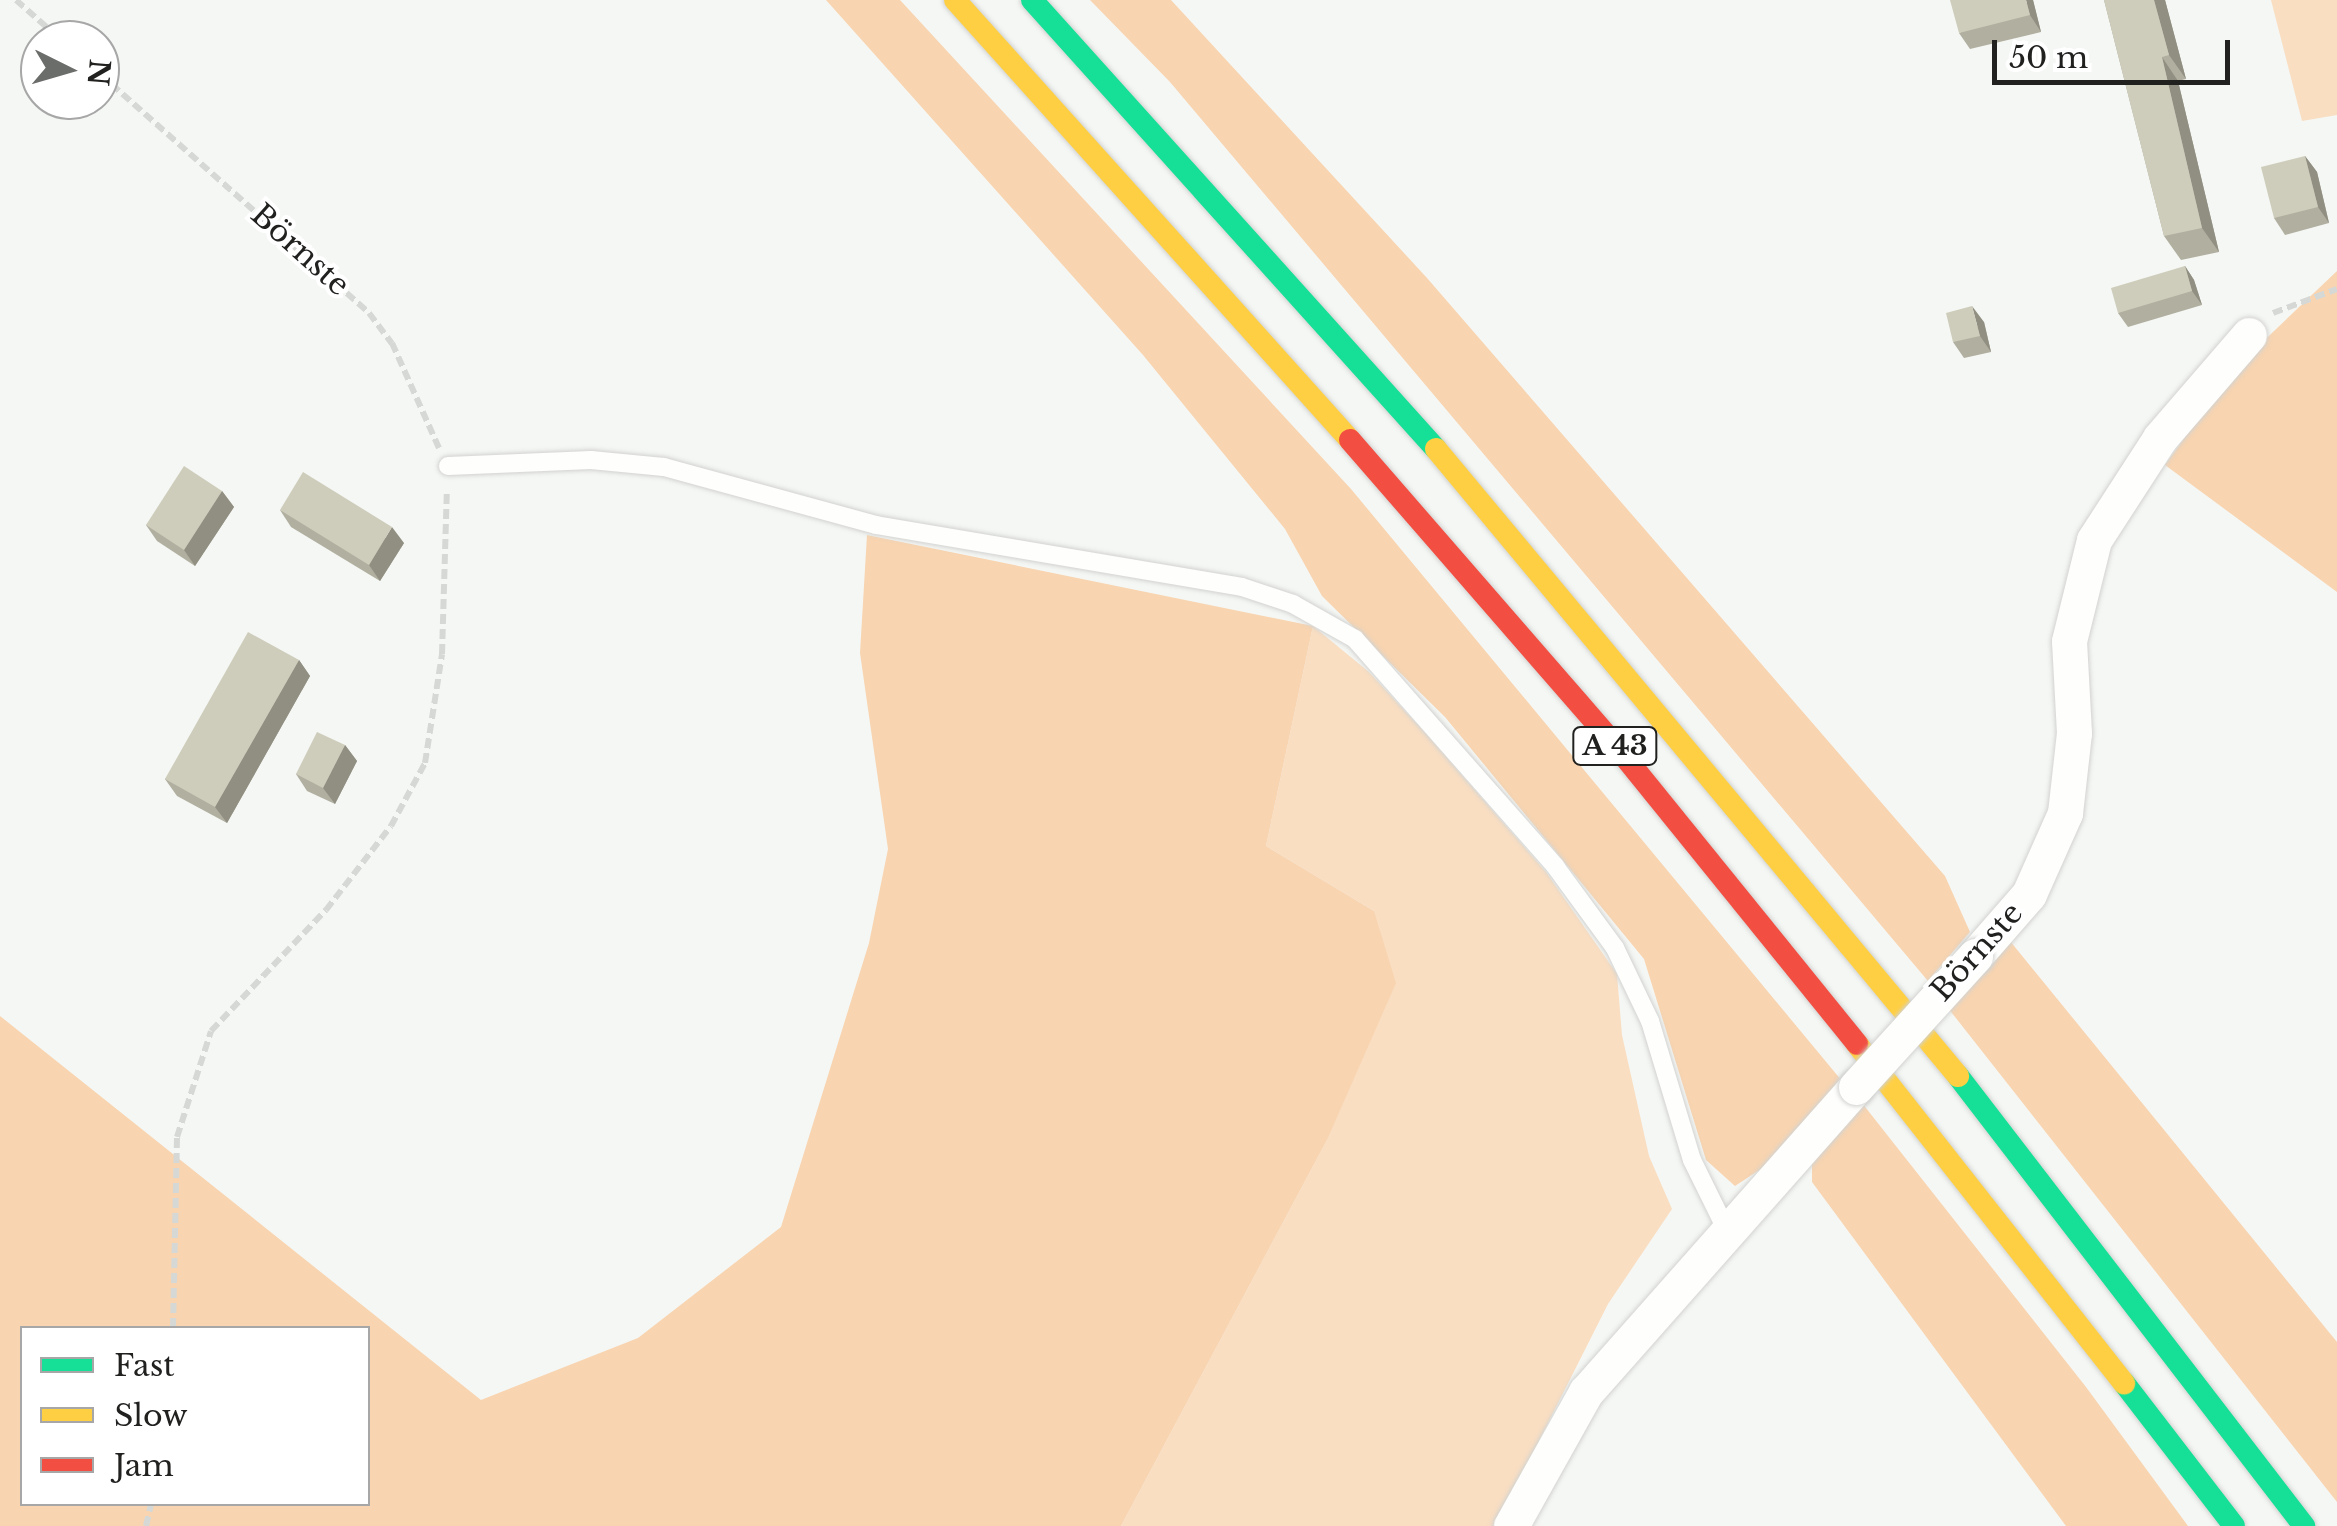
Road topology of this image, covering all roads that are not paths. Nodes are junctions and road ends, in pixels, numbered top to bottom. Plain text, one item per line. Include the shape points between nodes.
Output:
1 (955, 0) edge
2 (1032, 0) edge
3 (2248, 334) road end
4 (448, 466) road end
5 (1726, 1230) junction
6 (1510, 1526) edge
7 (2234, 1526) edge
8 (2304, 1526) edge

1 - 7 highway, A 43 via 1213,282 1611,740 2019,1245
2 - 8 highway, A 43 via 1440,453 1815,898 2043,1182
3 - 5 street, Börnste, bridge via 2160,438 2094,540 2068,641 2074,734 2064,813 2030,894
4 - 5 lane via 591,460 664,467 876,524 1242,587 1294,604 1354,639 1555,866 1615,948 1650,1021 1692,1160
5 - 6 street, Börnste via 1586,1392

